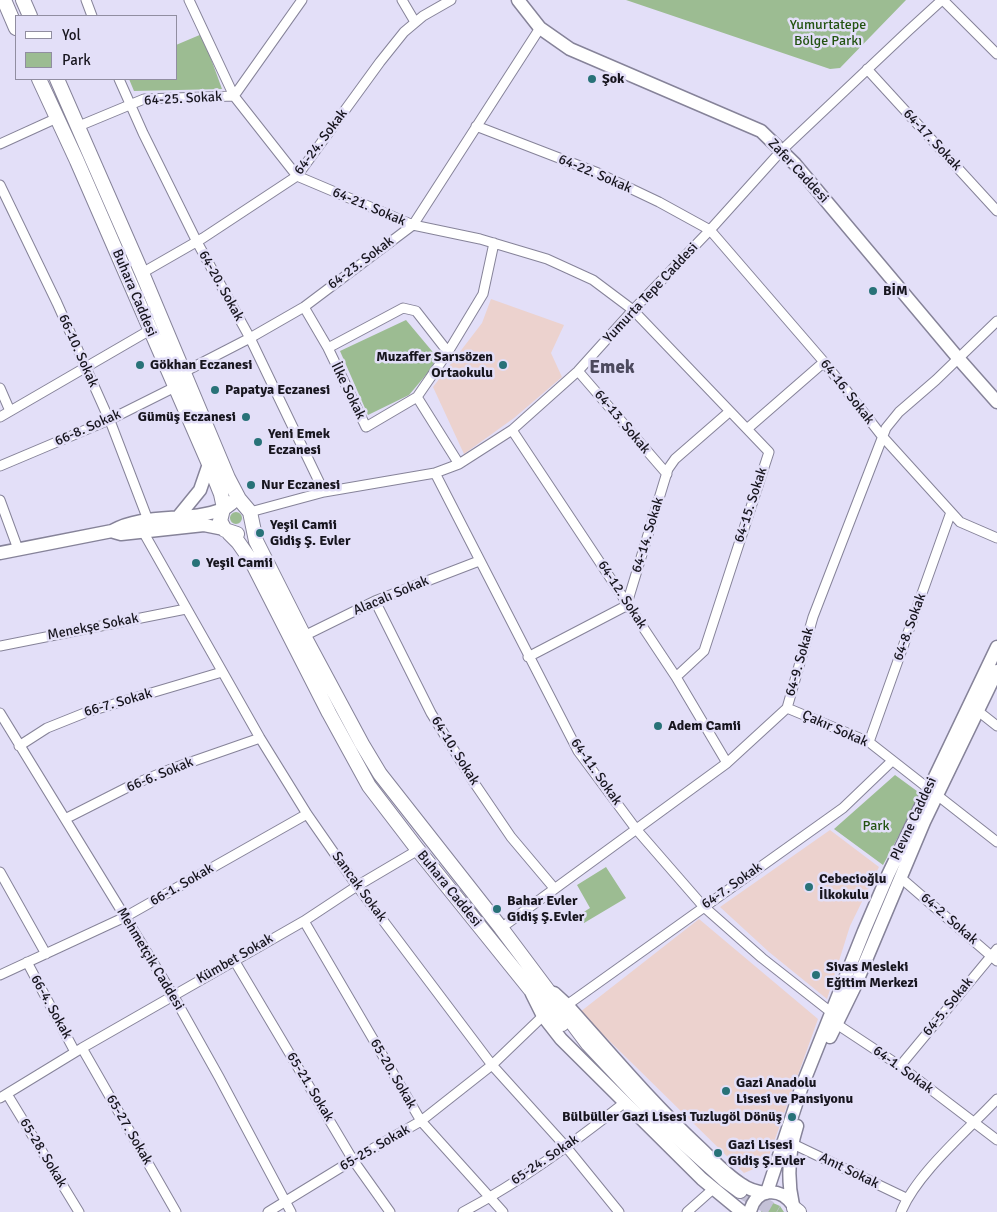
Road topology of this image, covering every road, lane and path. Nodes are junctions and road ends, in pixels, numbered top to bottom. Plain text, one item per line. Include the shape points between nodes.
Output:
1 (4, 0) edge
2 (23, 0) edge
3 (86, 0) edge
4 (189, 0) edge
5 (402, 0) edge
6 (451, 0) edge
7 (518, 0) edge
8 (943, 0) edge
9 (301, 1) edge
10 (30, 15) edge
11 (92, 15) edge
12 (415, 22) junction
13 (15, 26) edge
14 (540, 28) junction
15 (997, 54) edge
16 (867, 70) junction
17 (39, 80) edge
18 (57, 80) edge
19 (119, 80) edge
20 (234, 96) junction
21 (130, 104) junction
22 (57, 118) junction
23 (79, 126) junction
24 (476, 126) junction
25 (0, 144) edge
26 (782, 150) junction
27 (297, 176) junction
28 (0, 185) edge
29 (997, 211) edge
30 (413, 225) junction
31 (710, 230) junction
32 (197, 242) junction
33 (494, 243) junction
34 (142, 273) junction
35 (304, 307) junction
36 (634, 310) junction
37 (997, 321) edge
38 (150, 330) junction
39 (250, 338) junction
40 (328, 348) junction
41 (448, 352) junction
42 (958, 358) junction
43 (824, 362) junction
44 (86, 366) junction
45 (578, 371) junction
46 (184, 372) junction
47 (175, 387) junction
48 (0, 388) edge
49 (417, 397) junction
50 (997, 402) edge
51 (10, 410) junction
52 (729, 412) junction
53 (0, 417) edge
54 (109, 420) junction
55 (747, 429) junction
56 (512, 430) junction
57 (882, 436) junction
58 (209, 464) junction
59 (459, 464) junction
60 (0, 466) edge
61 (435, 473) junction
62 (666, 474) junction
63 (324, 492) junction
64 (0, 500) edge
65 (223, 509) junction
66 (951, 512) junction
67 (248, 513) junction
68 (178, 516) junction
69 (143, 525) junction
70 (226, 531) junction
71 (997, 538) edge
72 (18, 549) junction
73 (0, 553) edge
74 (479, 561) junction
75 (375, 601) junction
76 (627, 602) junction
77 (186, 609) junction
78 (304, 636) junction
79 (0, 646) edge
80 (997, 647) edge
81 (528, 656) junction
82 (997, 671) edge
83 (222, 672) junction
84 (676, 677) junction
85 (788, 708) junction
86 (978, 711) junction
87 (0, 713) edge
88 (997, 726) edge
89 (260, 738) junction
90 (869, 742) junction
91 (19, 746) junction
92 (892, 761) junction
93 (727, 763) junction
94 (933, 792) junction
95 (307, 814) junction
96 (64, 820) junction
97 (636, 829) junction
98 (997, 842) edge
99 (418, 850) junction
100 (0, 872) edge
101 (901, 878) junction
102 (357, 886) junction
103 (554, 888) junction
104 (703, 906) junction
105 (125, 917) junction
106 (304, 921) junction
107 (501, 928) junction
108 (46, 954) junction
109 (995, 955) edge
110 (234, 960) junction
111 (27, 962) junction
112 (0, 974) edge
113 (543, 983) junction
114 (530, 989) junction
115 (173, 996) junction
116 (567, 1005) junction
117 (543, 1016) junction
118 (833, 1019) junction
119 (79, 1050) junction
120 (492, 1065) junction
121 (900, 1066) junction
122 (4, 1096) edge
123 (997, 1099) edge
124 (624, 1103) junction
125 (421, 1121) junction
126 (974, 1123) junction
127 (997, 1140) edge
128 (793, 1144) junction
129 (566, 1148) junction
130 (353, 1160) junction
131 (713, 1189) junction
132 (767, 1193) junction
133 (490, 1197) junction
134 (906, 1198) junction
135 (286, 1202) junction
136 (795, 1209) edge
137 (79, 1212) edge
138 (176, 1212) edge
139 (268, 1212) edge
140 (291, 1212) edge
141 (390, 1212) edge
142 (463, 1212) edge
143 (502, 1212) edge
144 (619, 1212) edge
145 (687, 1212) edge
146 (742, 1212) edge
147 (750, 1212) edge
148 (901, 1212) edge

1 - 13 main road
2 - 10 main road
3 - 11 street
4 - 20 street, 64-21. Sokak
5 - 12 street
6 - 12 street, 64-24. Sokak
7 - 14 street, Zafer Caddesi
8 - 15 street
8 - 16 street, Yumurta Tepe Caddesi
9 - 20 street, 64-25. Sokak
12 - 27 street, 64-24. Sokak via 380,62
14 - 24 street, 64-23. Sokak
14 - 26 street, Zafer Caddesi via 570,49 761,131
16 - 26 street, Yumurta Tepe Caddesi
16 - 29 street, 64-17. Sokak
17 - 22 main road, Buhara Caddesi
18 - 23 main road, Buhara Caddesi
19 - 21 street, 64-20. Sokak
20 - 21 street, 64-25. Sokak via 144,99
20 - 27 street, 64-21. Sokak
21 - 23 street, 64-25. Sokak
21 - 32 street, 64-20. Sokak
22 - 25 street
22 - 38 main road, Buhara Caddesi
23 - 34 main road, Buhara Caddesi
24 - 30 street, 64-23. Sokak
24 - 31 street, 64-22. Sokak via 598,173
26 - 31 street, Yumurta Tepe Caddesi
26 - 42 street, Zafer Caddesi
27 - 30 street, 64-21. Sokak
27 - 32 street, 64-24. Sokak
28 - 44 street, 66-10. Sokak
30 - 33 street, 64-21. Sokak
30 - 35 street, 64-23. Sokak
31 - 36 street, Yumurta Tepe Caddesi
31 - 43 street, 64-16. Sokak
32 - 34 street, 64-24. Sokak
32 - 39 street, 64-20. Sokak
33 - 36 street, 64-21. Sokak via 547,259 593,280
33 - 41 street, İlke Sokak via 483,294
34 - 46 main road, Buhara Caddesi
35 - 39 street, 64-23. Sokak
35 - 40 street, İlke Sokak
36 - 45 street, Yumurta Tepe Caddesi
36 - 52 street, 64-15. Sokak
37 - 42 street, 64-9. Sokak
38 - 44 street
38 - 47 main road, Buhara Caddesi
39 - 46 street, 64-23. Sokak
39 - 63 street, 64-20. Sokak
40 - 41 street via 403,308 416,311
40 - 49 street, İlke Sokak via 366,427
41 - 49 street, İlke Sokak
42 - 50 street, Zafer Caddesi
42 - 57 street, 64-9. Sokak via 899,412
43 - 55 street
43 - 57 street, 64-16. Sokak
44 - 51 street
44 - 54 street, 66-10. Sokak
45 - 56 street, Yumurta Tepe Caddesi
45 - 62 street, 64-13. Sokak
46 - 67 main road, Buhara Caddesi via 232,487
47 - 54 street, 66-8. Sokak
47 - 58 main road, Buhara Caddesi
48 - 51 street
49 - 59 street
51 - 53 street
52 - 55 street, 64-15. Sokak
52 - 62 street, 64-14. Sokak via 676,459
54 - 60 street, 66-8. Sokak
54 - 69 street, 66-10. Sokak
55 - 84 street, 64-15. Sokak via 769,452 704,651
56 - 59 street, Yumurta Tepe Caddesi
56 - 76 street, 64-12. Sokak
57 - 66 street, 64-16. Sokak
57 - 85 street, 64-9. Sokak via 813,617
58 - 65 main road, Buhara Caddesi via 221,494
58 - 68 street via 200,490
59 - 61 street, Yumurta Tepe Caddesi
61 - 63 street, Yumurta Tepe Caddesi
61 - 74 street, 64-11. Sokak
62 - 76 street, 64-14. Sokak
63 - 67 street, Yumurta Tepe Caddesi
64 - 72 street
65 - 67 main road via 232,503
65 - 68 street
65 - 70 main road via 220,521
66 - 71 street, 64-16. Sokak via 960,522
66 - 90 street, 64-8. Sokak
67 - 70 main road via 247,529 235,534
67 - 78 main road, Buhara Caddesi via 256,541
68 - 69 street
69 - 70 street via 204,525
69 - 72 street via 121,534 112,531
69 - 77 street, Sancak Sokak
70 - 99 main road, Buhara Caddesi via 252,562 369,786
72 - 73 street
74 - 75 street, Alacalı Sokak
74 - 81 street, 64-11. Sokak
75 - 78 street, Alacalı Sokak
75 - 103 street, 64-10. Sokak via 432,714 475,784 511,837
76 - 81 street via 624,607
76 - 84 street, 64-12. Sokak
77 - 79 street, Menekşe Sokak
77 - 83 street, Sancak Sokak
78 - 107 main road, Buhara Caddesi via 371,761
80 - 94 street, Plevne Caddesi
81 - 97 street, 64-11. Sokak via 578,751
82 - 86 street, Plevne Caddesi
83 - 89 street, Sancak Sokak
83 - 91 street, 66-7. Sokak via 86,712 47,728
84 - 93 street, 64-12. Sokak
85 - 90 street, Çakır Sokak
85 - 93 street, 64-9. Sokak
86 - 88 street
86 - 94 street, Plevne Caddesi
87 - 91 street, Mehmetçik Caddesi
89 - 95 street, Sancak Sokak
89 - 96 street, 66-6. Sokak via 171,768
90 - 92 street, Çakır Sokak
91 - 96 street, Mehmetçik Caddesi
92 - 94 street, Çakır Sokak
92 - 104 street, 64-7. Sokak via 843,808
93 - 97 street, 64-9. Sokak
94 - 98 street, Çakır Sokak
94 - 101 street, Plevne Caddesi
94 - 118 street, Plevne Caddesi via 874,907
95 - 102 street, Sancak Sokak
95 - 105 street, 66-1. Sokak
96 - 105 street, Mehmetçik Caddesi
97 - 103 street, 64-9. Sokak
97 - 104 street, 64-11. Sokak
99 - 102 street, Kümbet Sokak
99 - 114 main road, Buhara Caddesi
100 - 108 street
101 - 109 street, 64-2. Sokak
101 - 118 street, Plevne Caddesi via 855,986
102 - 106 street, Kümbet Sokak
102 - 120 street, Sancak Sokak
103 - 107 street, 64-9. Sokak
104 - 116 street, 64-7. Sokak
104 - 118 street, 64-11. Sokak
105 - 108 street, 66-1. Sokak
105 - 115 street, Mehmetçik Caddesi
106 - 110 street, Kümbet Sokak
106 - 125 street, 65-20. Sokak
107 - 113 main road, Buhara Caddesi
108 - 111 street, 66-1. Sokak
109 - 121 street, 64-5. Sokak
110 - 115 street, Kümbet Sokak
110 - 130 street, 65-21. Sokak
111 - 112 street, 66-1. Sokak
111 - 119 street, 66-4. Sokak
113 - 114 main road, Buhara Caddesi via 588,1044 666,1127 738,1193 662,1130
113 - 116 street
114 - 117 street
115 - 119 street, Kümbet Sokak
115 - 135 street, Mehmetçik Caddesi
116 - 132 street via 682,1131 736,1181 752,1190
117 - 120 street, 65-25. Sokak
117 - 124 street
118 - 121 street, 64-1. Sokak
118 - 128 street, Plevne Caddesi
118 - 132 street, Plevne Caddesi via 802,1086
119 - 122 street, Kümbet Sokak
119 - 138 street, 65-27. Sokak
120 - 125 street, 65-25. Sokak
120 - 129 street, Sancak Sokak
121 - 126 street, 64-1. Sokak
122 - 137 street, 65-28. Sokak
123 - 126 street
124 - 129 street, 65-24. Sokak
124 - 131 street
125 - 130 street, 65-25. Sokak
125 - 133 street, 65-20. Sokak
126 - 127 street, 64-1. Sokak
126 - 134 street via 930,1167
128 - 134 street, Anıt Sokak
128 - 136 street, Plevne Caddesi via 789,1186
129 - 133 street, 65-24. Sokak
129 - 144 street, Sancak Sokak
130 - 135 street, 65-25. Sokak
130 - 141 street, 65-21. Sokak
131 - 145 street
131 - 146 street
132 - 136 street via 782,1194
132 - 147 street via 755,1200
133 - 142 street, 65-24. Sokak
133 - 143 street, 65-20. Sokak
134 - 148 street
135 - 139 street, 65-25. Sokak
135 - 140 street, Mehmetçik Caddesi

